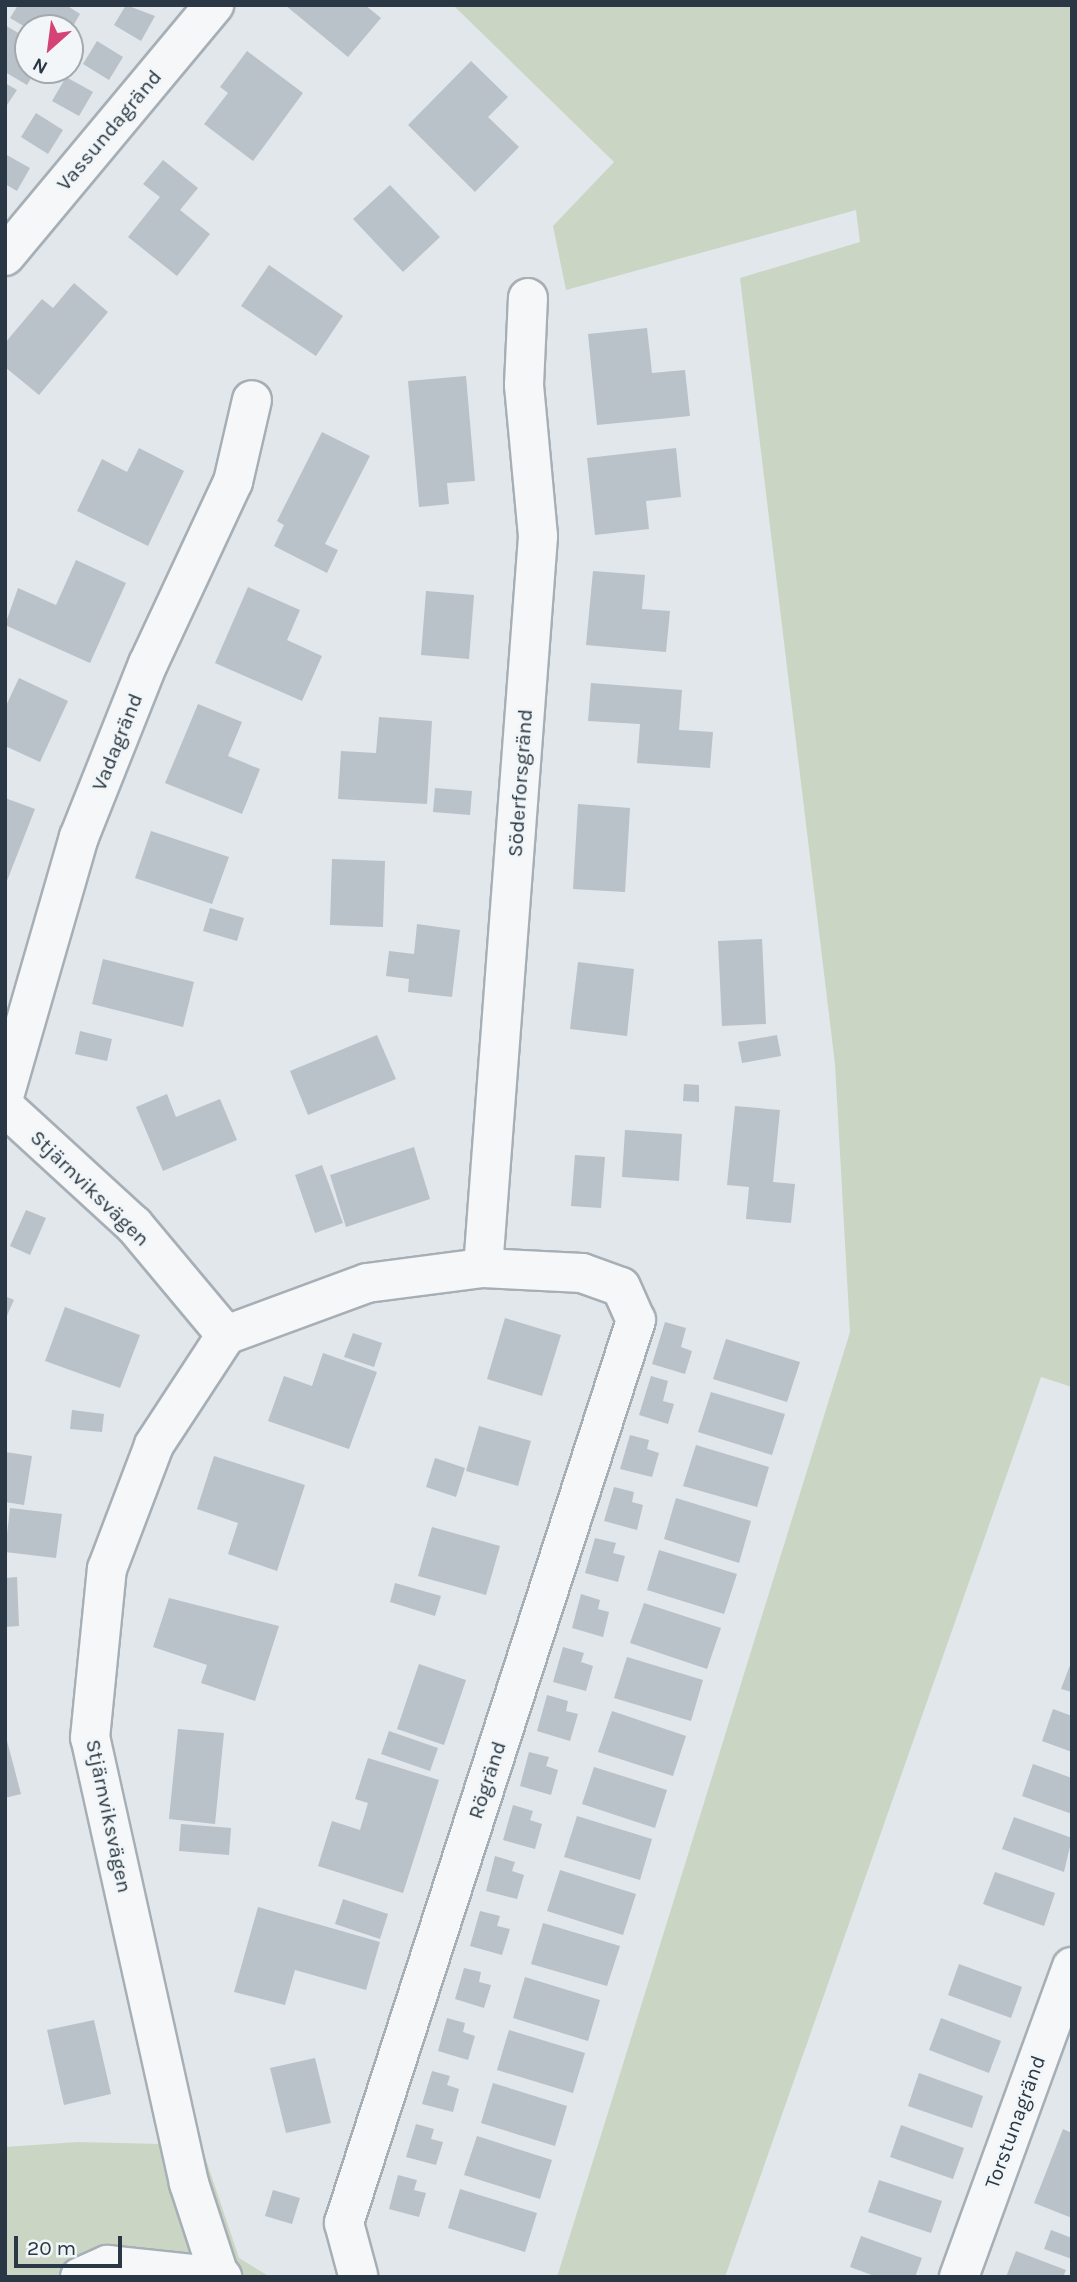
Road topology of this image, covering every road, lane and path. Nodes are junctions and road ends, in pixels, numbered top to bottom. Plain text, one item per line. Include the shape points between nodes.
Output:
1 (214, 5) edge
2 (5, 256) edge
3 (528, 298) dead end
4 (252, 400) dead end
5 (5, 1093) edge
6 (5, 1107) edge
7 (483, 1268) junction
8 (226, 1335) junction
9 (1072, 1966) edge
10 (358, 2275) dead end
11 (220, 2276) edge
12 (80, 2277) edge
13 (959, 2277) edge

1 - 2 street, Vassundagränd
3 - 7 street, Söderforsgränd via 524,385 538,536
4 - 5 street, Vadagränd via 233,482 148,664 79,837
6 - 8 street, Stjärnviksvägen via 134,1225
7 - 8 street via 367,1283
7 - 10 street, Rögränd via 582,1273 621,1287 636,1320 344,2222
8 - 11 street, Stjärnviksvägen via 155,1445 107,1569 90,1738 190,2183
9 - 13 street, Torstunagränd
11 - 12 street via 107,2265

